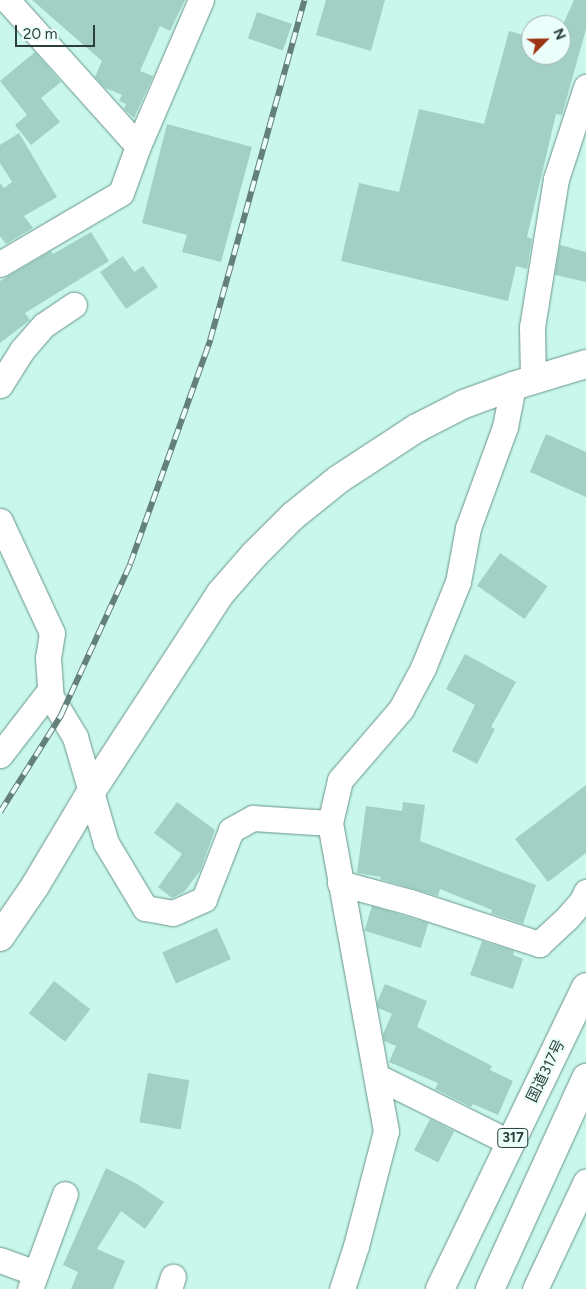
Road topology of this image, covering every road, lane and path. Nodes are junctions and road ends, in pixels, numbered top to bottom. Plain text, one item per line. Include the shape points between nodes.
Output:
1 (6, 0) edge
2 (201, 0) edge
3 (586, 87) edge
4 (138, 146) junction
5 (0, 264) edge
6 (74, 305) dead end
7 (586, 364) edge
8 (523, 383) junction
9 (0, 385) edge
10 (0, 521) edge
11 (50, 690) junction
12 (0, 755) edge
13 (91, 792) junction
14 (330, 823) junction
15 (340, 883) junction
16 (586, 892) edge
17 (0, 938) edge
18 (586, 987) edge
19 (378, 1077) junction
20 (586, 1078) edge
21 (510, 1144) junction
22 (586, 1181) edge
23 (65, 1194) dead end
24 (0, 1260) edge
25 (33, 1281) edge
26 (342, 1289) edge
27 (440, 1289) edge
28 (490, 1289) edge
29 (535, 1289) edge

1 - 4 street
2 - 4 street
3 - 8 street via 556,179
4 - 5 street via 121,193
6 - 9 street via 44,325 22,350
7 - 8 main road
8 - 13 main road via 464,404 417,428 339,479 294,516 220,594
8 - 14 street via 468,528 458,582 423,668 402,709 340,780
10 - 11 street via 52,633 48,658
11 - 12 street
11 - 13 street via 75,737
13 - 14 street via 106,843 145,908 173,914 204,899 231,830 253,818
13 - 17 main road
14 - 15 street
15 - 16 street via 539,944 567,918
15 - 19 street
18 - 21 main road, 国道317号 / 317
19 - 21 street
19 - 26 street via 386,1131
20 - 28 main road, 317
21 - 27 main road, 国道317号 / 317
22 - 29 street
23 - 25 street
24 - 25 street

